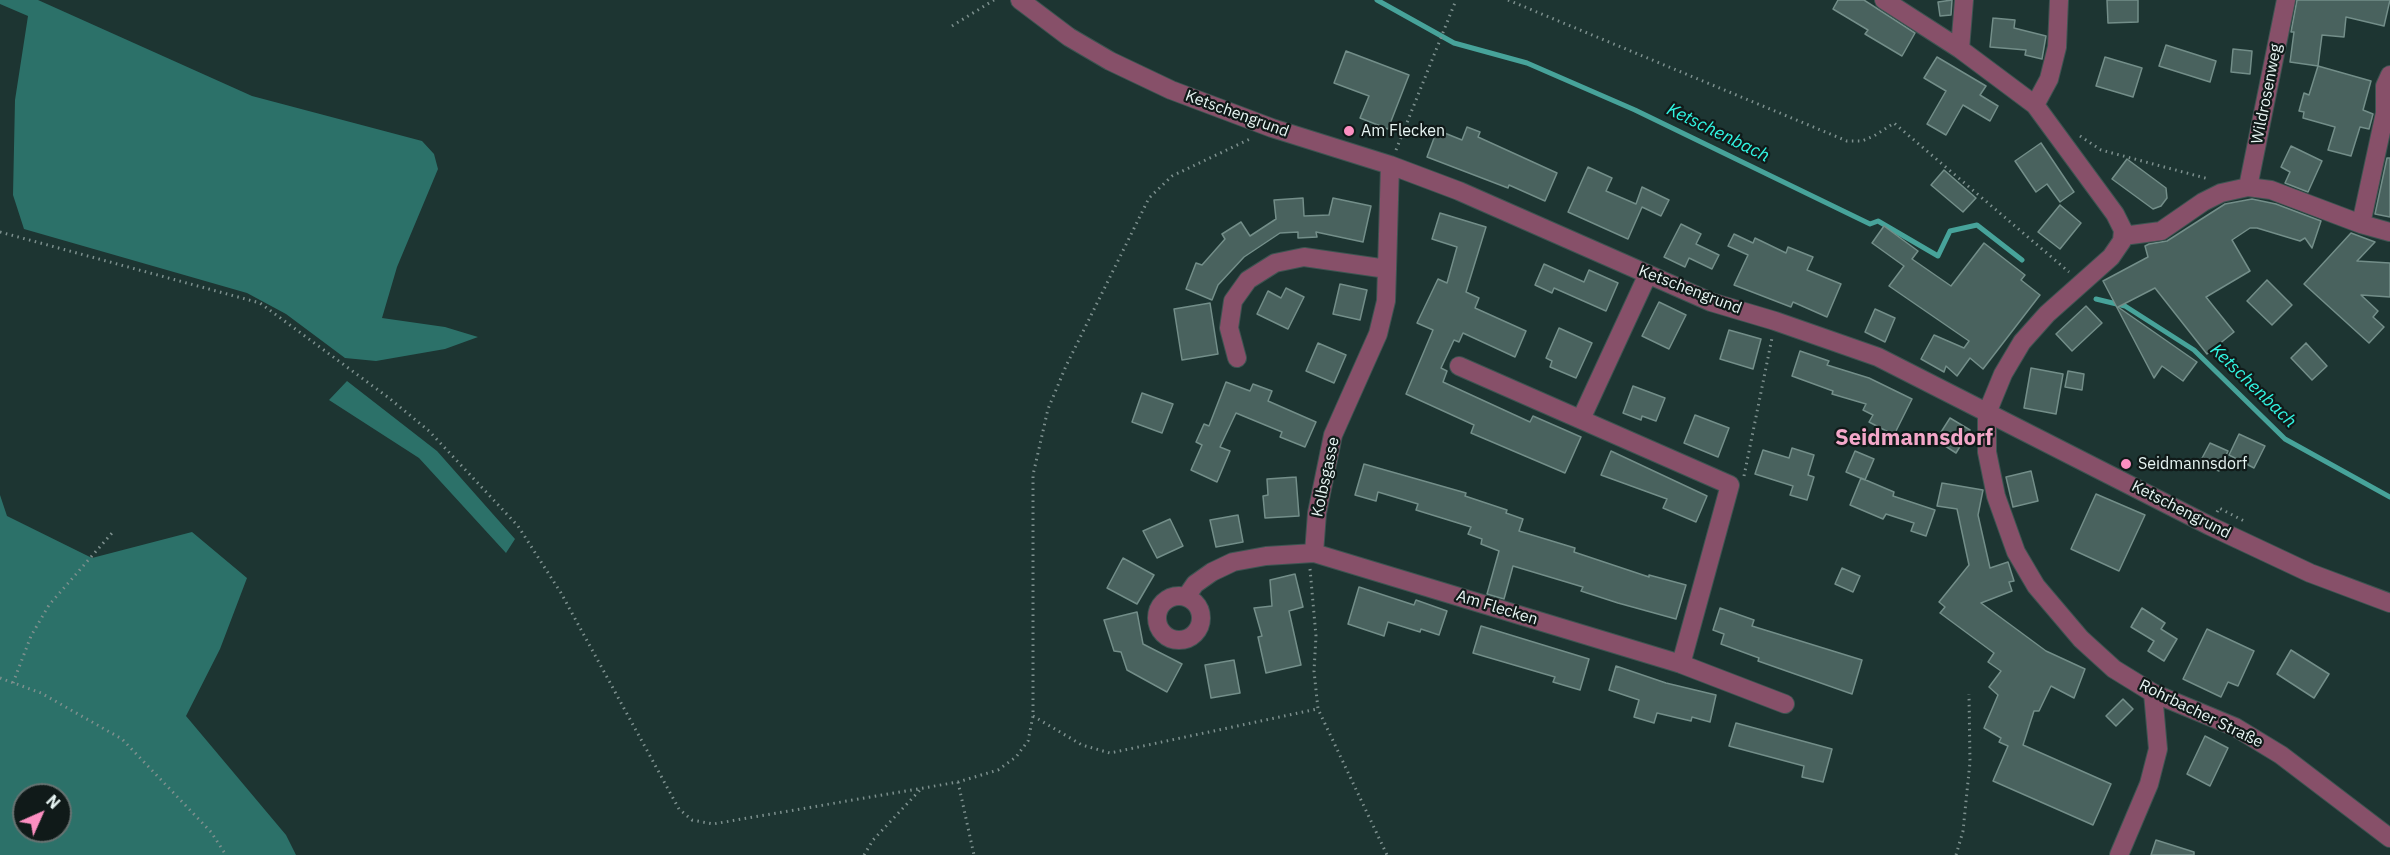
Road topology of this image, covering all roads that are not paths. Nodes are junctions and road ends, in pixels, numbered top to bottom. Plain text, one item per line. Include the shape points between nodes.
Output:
1 (1020, 0) edge
2 (1884, 0) edge
3 (1964, 0) edge
4 (2059, 0) edge
5 (2286, 0) edge
6 (1960, 49) junction
7 (2390, 75) edge
8 (2035, 105) junction
9 (1390, 165) junction
10 (2248, 188) junction
11 (2361, 224) junction
12 (2390, 232) edge
13 (2123, 236) junction
14 (1387, 269) junction
15 (1648, 274) junction
16 (1237, 358) dead end
17 (1459, 366) dead end
18 (1987, 413) junction
19 (1581, 419) junction
20 (1314, 553) junction
21 (1186, 597) dead end
22 (2390, 603) edge
23 (1681, 664) junction
24 (2153, 693) junction
25 (1785, 704) dead end
26 (2390, 838) edge
27 (2119, 855) edge

1 - 9 street, Ketschengrund via 1069,37 1171,90 1272,128
2 - 6 street
3 - 6 street
4 - 8 street via 2057,47 2049,79
5 - 10 street, Wildrosenweg
6 - 8 street
7 - 11 street
8 - 13 street via 2115,214
9 - 14 street, Kolbsgasse
9 - 15 street, Ketschengrund
10 - 11 street via 2271,190
10 - 13 street via 2203,202 2161,231
11 - 12 street
13 - 18 street, Rohrbacher Straße via 2111,257 2022,342
14 - 16 street via 1304,257 1275,263 1248,280 1233,301 1229,328
14 - 20 street, Kolbsgasse via 1386,301 1378,334 1333,435 1317,513
15 - 18 street, Ketschengrund via 1711,302 1878,357
15 - 19 street
17 - 19 street
18 - 22 street, Ketschengrund via 2300,568
18 - 24 street, Rohrbacher Straße via 1987,453 1996,496 2016,552 2036,586 2081,639 2114,669
19 - 23 street via 1730,485
20 - 21 street via 1233,562 1212,572
20 - 23 street, Am Flecken
23 - 25 street, Am Flecken
24 - 26 street, Rohrbacher Straße via 2253,738 2337,795
24 - 27 street via 2158,749 2149,784

